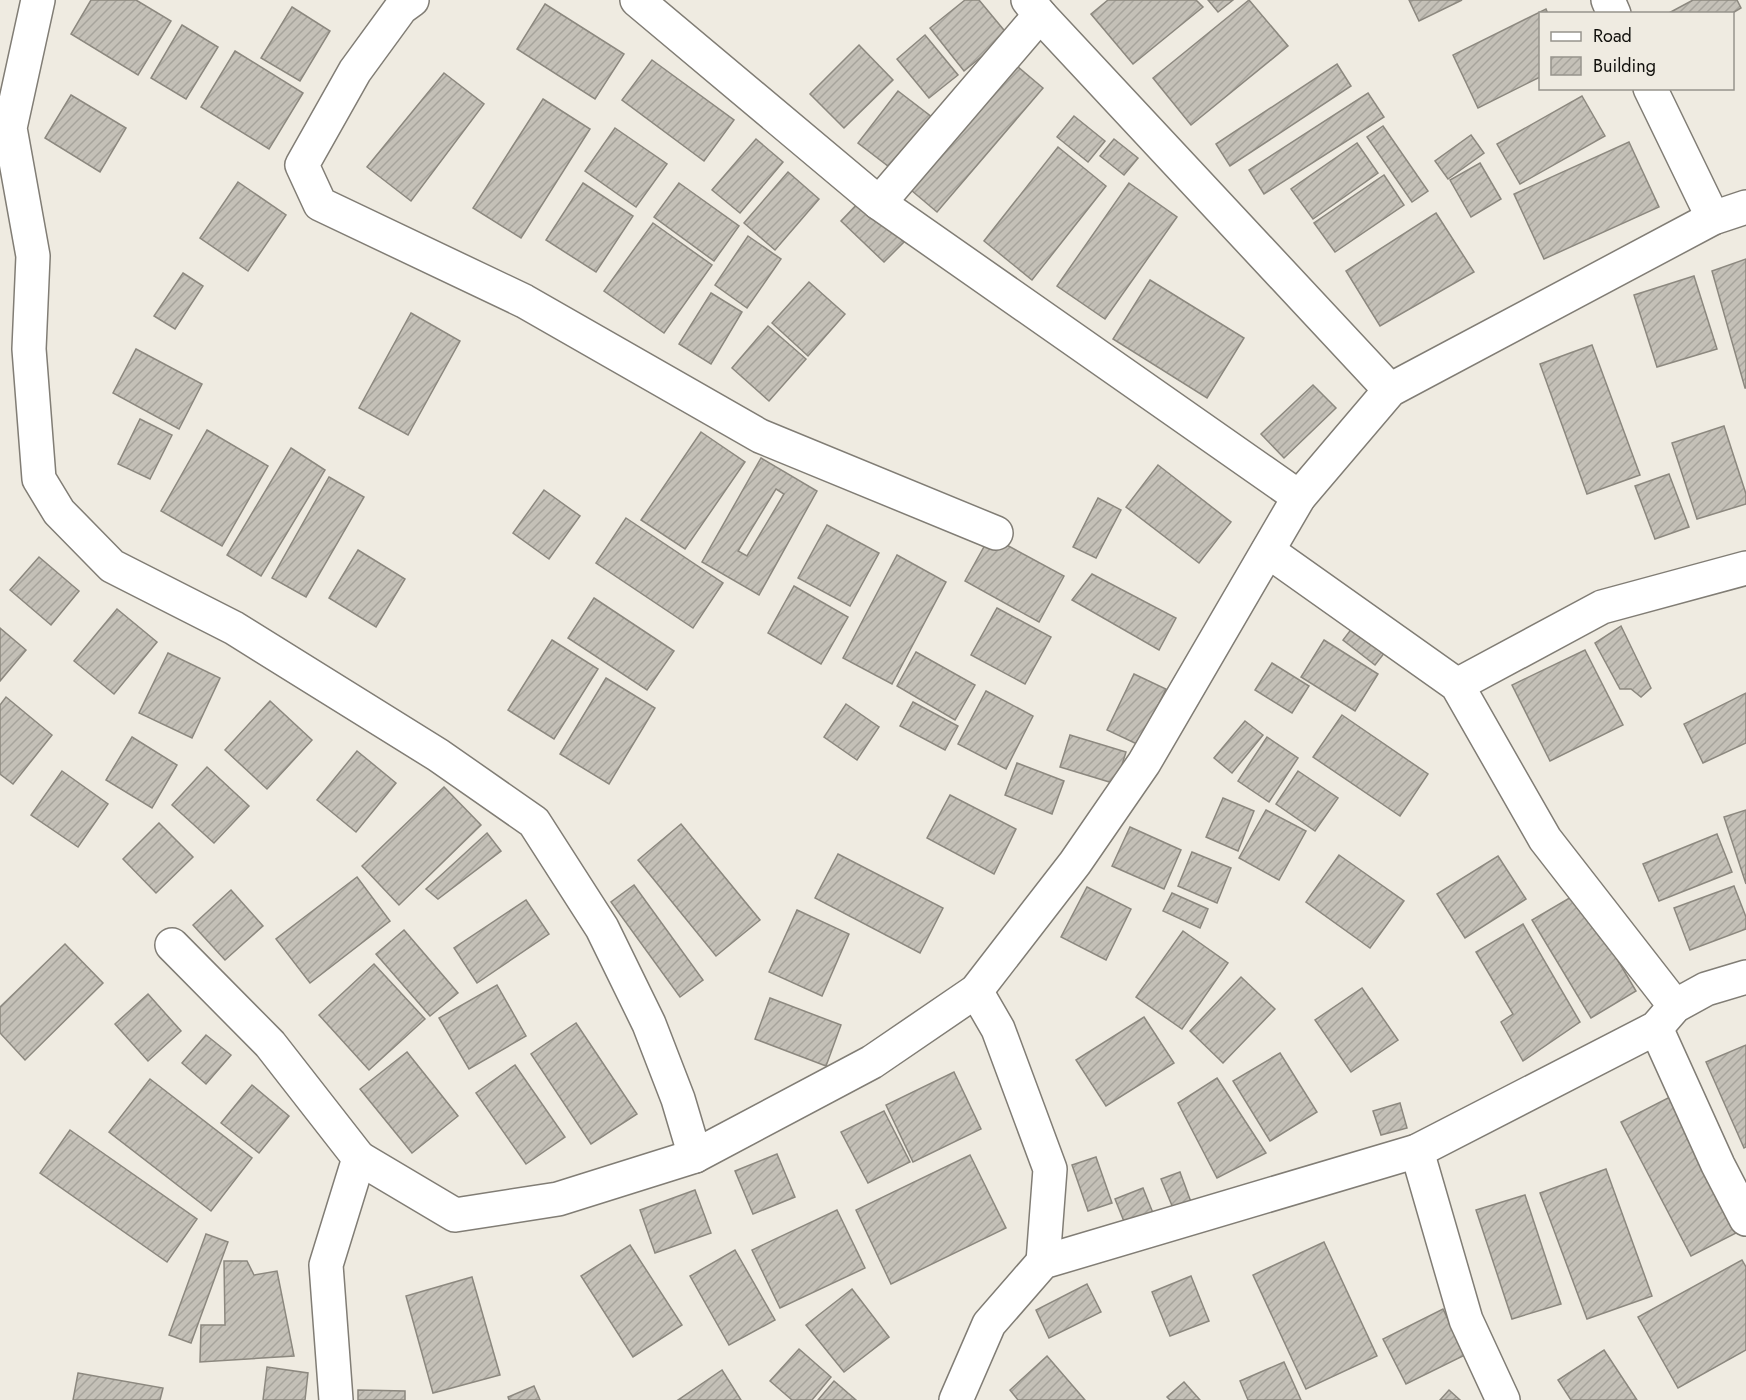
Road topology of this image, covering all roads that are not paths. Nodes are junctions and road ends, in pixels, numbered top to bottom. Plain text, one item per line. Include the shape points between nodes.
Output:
1 (38, 0) edge
2 (412, 0) edge
3 (637, 0) edge
4 (1034, 7) edge
5 (1651, 90) edge
6 (879, 203) junction
7 (1746, 207) edge
8 (1713, 218) junction
9 (1390, 390) junction
10 (1299, 497) junction
11 (996, 533) dead end
12 (1268, 551) junction
13 (1746, 568) edge
14 (1457, 685) junction
15 (172, 945) dead end
16 (1746, 977) edge
17 (976, 991) junction
18 (1666, 1017) junction
19 (1417, 1151) junction
20 (695, 1156) junction
21 (359, 1158) junction
22 (1746, 1219) edge
23 (1043, 1262) junction
24 (336, 1400) edge
25 (956, 1400) edge
26 (1503, 1400) edge

1 - 20 street via 10,128 33,256 29,349 39,479 59,512 112,566 234,628 438,755 534,822 602,928 649,1024
2 - 11 street via 401,8 355,71 302,165 320,204 524,301 760,436
3 - 6 street
4 - 6 street
4 - 9 street
5 - 8 street
6 - 10 street
7 - 8 street
8 - 9 street
9 - 10 street
10 - 12 street
12 - 14 street
12 - 17 street via 1144,763 1075,863
13 - 14 street via 1602,607
14 - 18 street via 1545,839
15 - 21 street via 270,1044
16 - 18 street via 1706,989
17 - 20 street via 872,1062
17 - 23 street via 998,1029 1050,1169
18 - 19 street
18 - 22 street via 1718,1165
19 - 23 street
19 - 26 street via 1466,1320
20 - 21 street via 558,1199 455,1215
21 - 24 street via 326,1265
23 - 25 street via 989,1324

